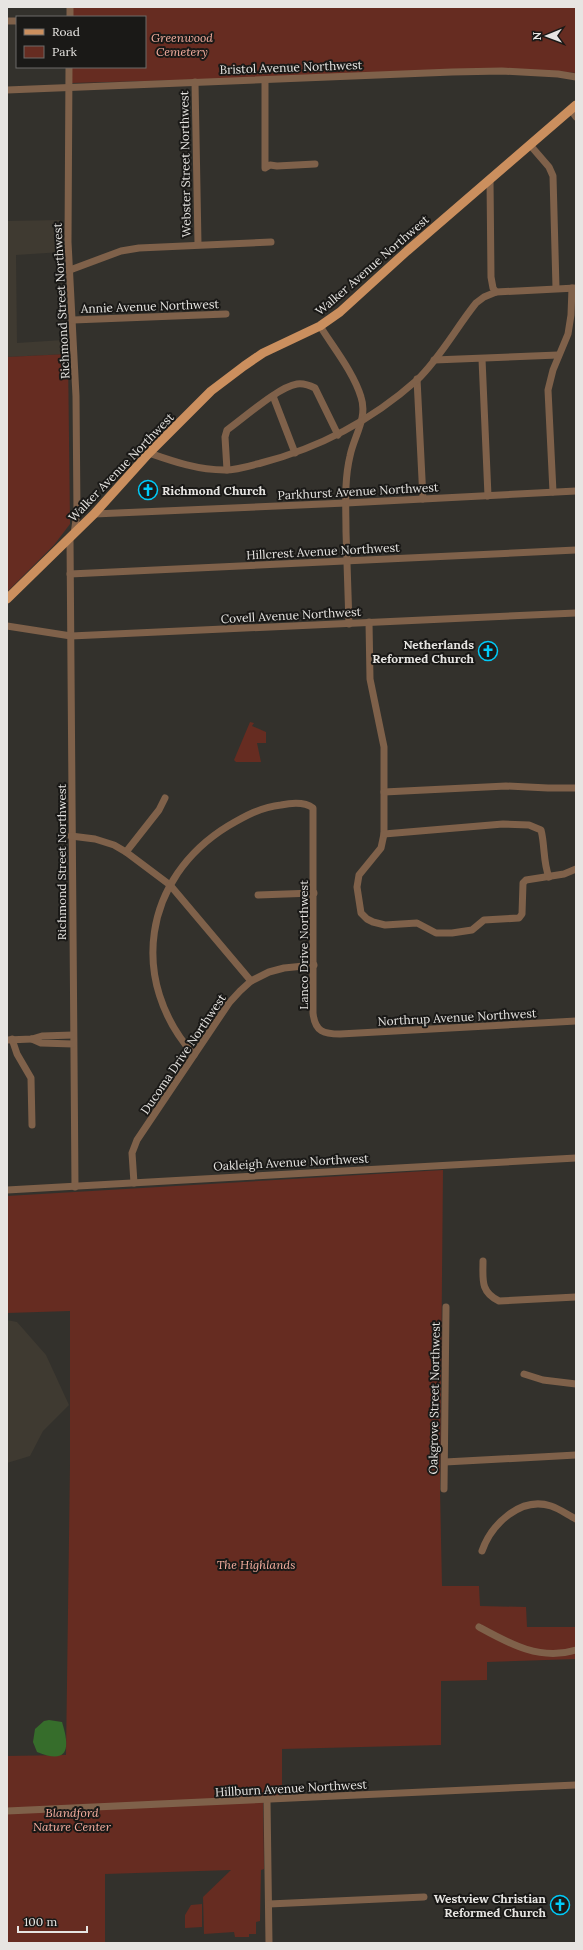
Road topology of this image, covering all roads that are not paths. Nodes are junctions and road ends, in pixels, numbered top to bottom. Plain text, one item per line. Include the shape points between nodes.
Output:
1 (69, 68) edge
2 (576, 77) edge
3 (265, 80) junction
4 (195, 82) junction
5 (68, 89) junction
6 (7, 90) edge
7 (574, 111) edge
8 (530, 146) junction
9 (315, 164) dead end
10 (490, 179) junction
11 (271, 242) dead end
12 (198, 244) junction
13 (70, 270) junction
14 (556, 288) junction
15 (574, 288) edge
16 (496, 292) junction
17 (226, 314) dead end
18 (74, 320) junction
19 (320, 326) junction
20 (558, 356) junction
21 (482, 359) junction
22 (434, 360) junction
23 (417, 379) junction
24 (273, 396) junction
25 (362, 422) junction
26 (338, 435) junction
27 (149, 452) junction
28 (295, 453) junction
29 (227, 470) junction
30 (576, 491) edge
31 (553, 492) junction
32 (488, 496) junction
33 (423, 499) junction
34 (346, 503) junction
35 (94, 514) junction
36 (72, 536) junction
37 (576, 550) edge
38 (347, 561) junction
39 (70, 574) junction
40 (7, 599) edge
41 (576, 613) edge
42 (369, 622) junction
43 (349, 624) junction
44 (7, 626) edge
45 (71, 636) junction
46 (576, 788) edge
47 (384, 792) junction
48 (165, 798) dead end
49 (384, 834) junction
50 (71, 836) junction
51 (126, 852) junction
52 (576, 869) edge
53 (549, 877) junction
54 (170, 885) junction
55 (314, 894) junction
56 (258, 896) dead end
57 (314, 965) junction
58 (252, 981) junction
59 (576, 1021) edge
60 (340, 1034) joint
61 (73, 1035) junction
62 (32, 1039) junction
63 (10, 1040) edge
64 (73, 1044) junction
65 (194, 1055) junction
66 (32, 1125) dead end
67 (576, 1158) edge
68 (134, 1183) junction
69 (75, 1187) junction
70 (7, 1190) edge
71 (483, 1261) dead end
72 (576, 1298) edge
73 (446, 1307) dead end
74 (524, 1374) dead end
75 (576, 1384) edge
76 (576, 1455) edge
77 (445, 1462) junction
78 (444, 1489) dead end
79 (576, 1519) edge
80 (482, 1551) dead end
81 (479, 1627) dead end
82 (576, 1650) edge
83 (576, 1785) edge
84 (267, 1800) junction
85 (7, 1811) edge
86 (424, 1897) dead end
87 (269, 1904) junction
88 (269, 1943) edge

1 - 5 street, Richmond Street Northwest
2 - 3 street, Bristol Avenue Northwest via 502,71
3 - 4 street, Bristol Avenue Northwest
3 - 9 street via 265,168 270,164
4 - 5 street, Bristol Avenue Northwest
4 - 12 street, Webster Street Northwest
5 - 6 street, Bristol Avenue Northwest
5 - 13 street, Richmond Street Northwest
7 - 8 main road, Walker Avenue Northwest
8 - 10 main road, Walker Avenue Northwest
8 - 14 street via 549,167 553,176
10 - 16 street via 491,277
10 - 19 main road, Walker Avenue Northwest via 340,312
11 - 12 street
12 - 13 street via 121,251
13 - 18 street, Richmond Street Northwest
14 - 15 street
14 - 16 street
15 - 20 street via 568,334
16 - 22 street via 476,303
17 - 18 street, Annie Avenue Northwest
18 - 36 street, Richmond Street Northwest via 77,520
19 - 25 street via 358,389 362,403
19 - 27 main road, Walker Avenue Northwest via 263,353 244,366 211,391
20 - 21 street
20 - 31 street via 548,390
21 - 22 street
21 - 32 street
22 - 23 street
23 - 25 street
23 - 33 street
24 - 26 street via 295,384 306,384 315,388
24 - 28 street
24 - 29 street via 227,430
25 - 26 street
25 - 34 street via 350,455
26 - 28 street
27 - 29 street via 201,468
27 - 35 main road, Walker Avenue Northwest
28 - 29 street
30 - 31 street, Parkhurst Avenue Northwest
31 - 32 street, Parkhurst Avenue Northwest
32 - 33 street, Parkhurst Avenue Northwest
33 - 34 street, Parkhurst Avenue Northwest
34 - 35 street, Parkhurst Avenue Northwest
34 - 38 street
35 - 36 main road, Walker Avenue Northwest
36 - 39 street, Richmond Street Northwest
36 - 40 main road, Walker Avenue Northwest
37 - 38 street, Hillcrest Avenue Northwest
38 - 39 street, Hillcrest Avenue Northwest
38 - 43 street
39 - 45 street, Richmond Street Northwest
41 - 42 street, Covell Avenue Northwest
42 - 43 street, Covell Avenue Northwest
42 - 47 street via 370,679 382,735
43 - 45 street, Covell Avenue Northwest
44 - 45 street, Covell Avenue Northwest
45 - 50 street, Richmond Street Northwest
46 - 47 street via 506,786
47 - 49 street
48 - 51 street via 159,810
49 - 53 street via 529,824 541,830
49 - 53 street via 381,848 359,875 357,887 361,913 373,922 386,925 417,923 436,933 452,933 472,930 484,920 519,918 522,914 523,883 526,880
50 - 51 street via 105,841
50 - 61 street, Richmond Street Northwest
51 - 54 street
52 - 53 street
54 - 55 street, Lanco Drive Northwest via 186,861 219,832 256,811 283,804 309,804 313,808
54 - 58 street
54 - 65 street, Lanco Drive Northwest via 158,914 154,939 156,987 171,1024
55 - 56 street
55 - 57 street, Lanco Drive Northwest
57 - 58 street, Ducoma Drive Northwest via 284,968
57 - 60 street, Lanco Drive Northwest via 314,1021 326,1034
58 - 65 street, Ducoma Drive Northwest via 230,1003
59 - 60 street, Northrup Avenue Northwest
61 - 62 street via 42,1036
61 - 64 street, Richmond Street Northwest
62 - 63 street
62 - 64 street via 41,1043
63 - 66 street via 31,1078
64 - 69 street, Richmond Street Northwest
65 - 68 street, Ducoma Drive Northwest via 137,1140 132,1153
67 - 68 street, Oakleigh Avenue Northwest
68 - 69 street, Oakleigh Avenue Northwest
69 - 70 street, Oakleigh Avenue Northwest
71 - 72 street via 485,1289 490,1297 499,1301
73 - 77 street, Oakgrove Street Northwest
74 - 75 street via 543,1380
76 - 77 street
77 - 78 street, Oakgrove Street Northwest
79 - 80 street via 550,1506 525,1506 495,1527
81 - 82 street via 507,1642 535,1652 564,1654
83 - 84 street, Hillburn Avenue Northwest
84 - 85 street, Hillburn Avenue Northwest
84 - 87 street
86 - 87 street
87 - 88 street

